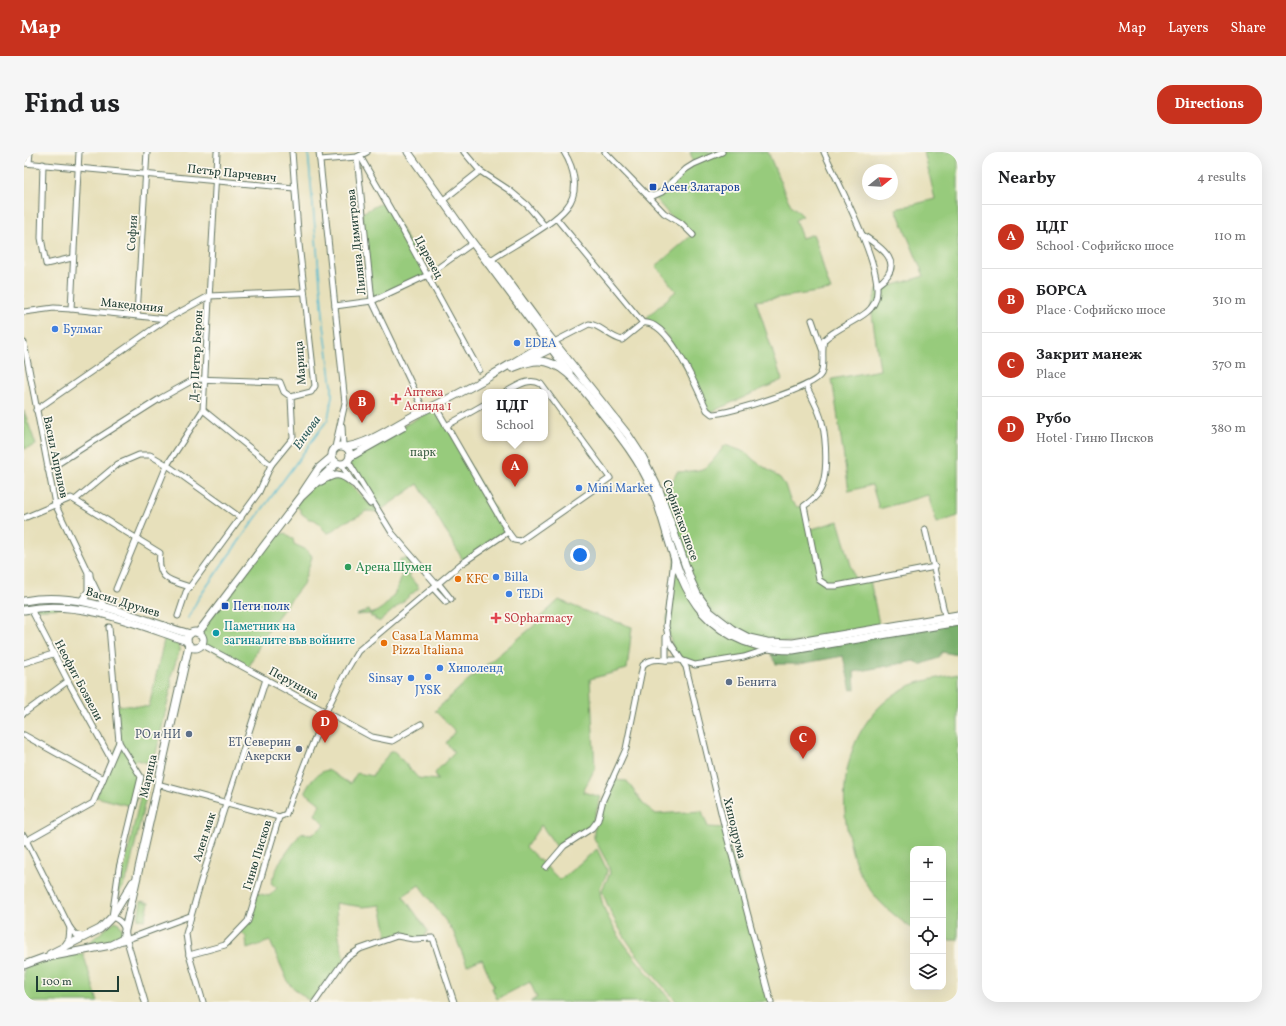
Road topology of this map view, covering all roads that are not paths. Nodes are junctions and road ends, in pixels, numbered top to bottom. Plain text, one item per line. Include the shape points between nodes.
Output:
1 (30, 152) edge
2 (78, 152) edge
3 (147, 152) edge
4 (217, 152) edge
5 (292, 152) edge
6 (319, 152) edge
7 (367, 152) edge
8 (408, 152) edge
9 (464, 152) edge
10 (473, 152) edge
11 (564, 152) edge
12 (605, 152) edge
13 (722, 152) edge
14 (824, 152) edge
15 (358, 157) junction
16 (320, 160) junction
17 (470, 160) junction
18 (26, 163) edge
19 (44, 164) junction
20 (78, 167) junction
21 (480, 170) junction
22 (146, 174) junction
23 (216, 182) junction
24 (294, 188) junction
25 (646, 194) junction
26 (442, 201) junction
27 (556, 218) junction
28 (544, 225) junction
29 (860, 233) junction
30 (693, 235) dead end
31 (473, 243) junction
32 (72, 258) junction
33 (489, 261) junction
34 (428, 275) junction
35 (877, 285) junction
36 (304, 292) junction
37 (209, 296) junction
38 (372, 301) junction
39 (335, 306) junction
40 (71, 308) junction
41 (24, 312) edge
42 (137, 314) junction
43 (167, 319) junction
44 (812, 320) dead end
45 (643, 323) junction
46 (24, 343) edge
47 (552, 344) junction
48 (822, 349) junction
49 (512, 368) junction
50 (479, 370) dead end
51 (204, 378) junction
52 (488, 378) junction
53 (31, 382) junction
54 (578, 383) junction
55 (24, 384) edge
56 (806, 385) junction
57 (512, 389) edge
58 (545, 389) edge
59 (548, 394) edge
60 (291, 397) junction
61 (435, 406) junction
62 (482, 406) edge
63 (36, 410) junction
64 (203, 410) junction
65 (424, 410) junction
66 (342, 421) junction
67 (446, 426) junction
68 (345, 446) junction
69 (335, 447) junction
70 (332, 457) junction
71 (344, 461) junction
72 (167, 465) junction
73 (271, 465) junction
74 (48, 470) junction
75 (353, 483) junction
76 (312, 486) junction
77 (301, 498) junction
78 (75, 500) junction
79 (55, 504) junction
80 (378, 512) junction
81 (24, 518) edge
82 (241, 518) junction
83 (925, 529) dead end
84 (508, 532) junction
85 (138, 539) junction
86 (674, 557) junction
87 (934, 567) junction
88 (88, 574) junction
89 (436, 585) junction
90 (190, 587) junction
91 (116, 589) dead end
92 (25, 599) edge
93 (451, 599) dead end
94 (82, 601) junction
95 (446, 602) dead end
96 (105, 606) junction
97 (27, 610) edge
98 (104, 613) junction
99 (958, 615) edge
100 (178, 616) dead end
101 (946, 621) junction
102 (958, 622) edge
103 (109, 626) dead end
104 (666, 626) junction
105 (198, 633) junction
106 (190, 642) junction
107 (201, 644) junction
108 (768, 649) junction
109 (53, 654) junction
110 (666, 660) junction
111 (681, 660) junction
112 (24, 663) edge
113 (695, 665) junction
114 (689, 676) junction
115 (266, 679) junction
116 (68, 681) junction
117 (24, 713) edge
118 (327, 713) junction
119 (421, 724) dead end
120 (24, 735) edge
121 (119, 742) junction
122 (111, 759) junction
123 (103, 779) junction
124 (157, 784) junction
125 (226, 803) junction
126 (279, 817) junction
127 (25, 839) edge
128 (546, 867) dead end
129 (137, 875) junction
130 (190, 916) junction
131 (112, 917) junction
132 (70, 928) junction
133 (126, 932) junction
134 (85, 937) junction
135 (127, 940) junction
136 (118, 943) junction
137 (64, 946) junction
138 (189, 955) junction
139 (43, 958) junction
140 (24, 965) edge
141 (145, 1002) edge
142 (203, 1002) edge
143 (316, 1002) edge
144 (454, 1002) edge
145 (771, 1002) edge

1 - 18 street
2 - 20 street
3 - 22 street, София
4 - 23 street, Д-р Петър Берон
5 - 24 street, Марица
6 - 16 street
7 - 15 street
8 - 26 main road
9 - 17 street
10 - 17 street
11 - 27 street via 573,171 574,181 570,201
12 - 25 street
13 - 25 street via 690,166 662,192 654,196
14 - 29 street
15 - 16 street
15 - 34 street, Царевец
15 - 38 street, Лиляна Димитрова
16 - 39 street
17 - 21 street
18 - 19 street, Петър Парчевич
19 - 20 street, Петър Парчевич
19 - 32 street via 41,238 46,264
20 - 22 street, Петър Парчевич
20 - 32 street
21 - 26 street
21 - 28 street via 527,205
22 - 23 street, Петър Парчевич
22 - 42 street, София
23 - 24 street, Петър Парчевич
23 - 37 street, Д-р Петър Берон
24 - 36 street, Марица
25 - 30 street via 664,213 681,223
26 - 31 main road
27 - 28 street
27 - 45 street
28 - 33 street
29 - 35 street via 872,262
29 - 35 street via 889,256 889,273
31 - 33 main road
31 - 34 street
32 - 40 street
33 - 47 main road via 497,266
34 - 38 street
34 - 50 street, Царевец
35 - 48 street via 876,300 866,313 830,334 824,340
36 - 37 street, Македония
36 - 60 street, Марица via 315,386 311,392
37 - 43 street, Македония
37 - 51 street, Д-р Петър Берон
38 - 39 street
38 - 65 street, Лиляна Димитрова
39 - 66 street via 345,403
40 - 41 street, Македония
40 - 42 street, Македония
42 - 43 street, Македония
43 - 63 street
44 - 48 street
45 - 47 street via 622,340 610,337 600,328 589,324
45 - 56 street via 646,322 665,334 707,410 712,414 727,413
46 - 53 street, Васил Априлов
47 - 49 main road
47 - 52 main road
47 - 54 main road
47 - 101 main road, Софийско шосе via 643,458 659,490 697,594 710,612 732,629 749,638 793,643
48 - 56 street via 821,374
49 - 52 main road
49 - 54 main road, Софийско шосе via 537,361 549,362
51 - 60 street via 280,382 284,392
51 - 64 street, Д-р Петър Берон
51 - 74 street via 187,382
52 - 61 main road
53 - 55 street
53 - 63 street, Васил Априлов
54 - 86 main road, Софийско шосе via 640,464 655,498
56 - 87 street via 822,421 826,447 823,483 815,498 804,506 819,580 828,586 836,586
57 - 58 street via 527,382 537,381
59 - 84 street via 610,478 522,540 514,540
60 - 73 street, Марица via 293,438
61 - 65 main road
61 - 67 street
61 - 71 main road
62 - 67 street
63 - 74 street, Васил Априлов
64 - 72 street, Д-р Петър Берон
64 - 73 street
65 - 68 main road via 361,443
66 - 68 street
66 - 69 street
67 - 84 street
68 - 69 main road
68 - 71 main road via 349,451
69 - 70 main road
70 - 71 main road
70 - 77 main road via 315,473
71 - 75 street
71 - 76 main road
71 - 80 street
72 - 78 street via 150,455 128,458 102,476
72 - 82 street
72 - 85 street, Д-р Петър Берон
73 - 82 street, Марица via 259,492
74 - 79 street, Васил Априлов
75 - 76 main road via 344,476 336,475
75 - 80 street
76 - 77 main road
77 - 105 main road
78 - 79 street via 71,498
78 - 85 street
79 - 81 street
79 - 88 street, Васил Априлов
80 - 89 street via 392,533
82 - 90 street, Марица
83 - 87 street
84 - 89 street, Гиню Писков via 468,558
85 - 90 street via 160,553 160,570 163,576
85 - 91 street, Д-р Петър Берон
86 - 104 street
86 - 108 main road, Софийско шосе via 689,592 703,613 728,634 743,642
87 - 101 street
88 - 94 main road via 89,591
88 - 96 street, Васил Априлов
89 - 93 street
89 - 95 street
89 - 118 street, Гиню Писков via 358,651
90 - 100 street, Марица
92 - 94 main road, Васил Друмев via 68,598
94 - 96 main road, Васил Друмев
96 - 98 street
96 - 106 main road, Васил Друмев
97 - 98 main road, Васил Друмев via 65,608
97 - 109 street, Неофит Бозвели
98 - 106 main road, Васил Друмев
99 - 101 main road, Софийско шосе
101 - 102 main road, Софийско шосе
101 - 108 main road, Софийско шосе via 828,645 793,650
103 - 121 street
104 - 110 street
104 - 111 street, Хиподрума via 669,640
105 - 106 main road
105 - 107 main road via 202,638
106 - 107 main road
106 - 124 main road, Марица
107 - 115 street, Перуника
108 - 113 street via 744,657
109 - 112 street
109 - 116 street, Неофит Бозвели
110 - 111 street
110 - 128 street via 646,661 643,665 626,749 603,800 598,820 592,828 564,846
111 - 113 street
111 - 114 street, Хиподрума
113 - 114 street
114 - 145 street, Хиподрума via 725,829
115 - 118 street, Перуника
115 - 125 street, Ален мак
116 - 117 street
116 - 122 street, Неофит Бозвели
118 - 119 street, Перуника via 372,737 387,741 396,739
118 - 126 street, Гиню Писков via 286,814
120 - 123 street
121 - 122 street
121 - 131 street, Марица via 141,777 119,868
122 - 123 street
123 - 127 street via 93,803
124 - 125 street
124 - 129 main road, Марица
125 - 126 street
125 - 130 street, Ален мак
126 - 138 street, Гиню Писков via 248,920 225,945
127 - 132 street
129 - 131 main road, Марица
129 - 133 main road, Марица
130 - 135 street
130 - 138 street, Ален мак via 186,934
131 - 133 street via 121,922
131 - 134 main road via 100,929
132 - 134 street via 75,934
132 - 137 street via 69,940
133 - 135 street, Марица
133 - 136 main road
134 - 137 main road
135 - 136 street
135 - 141 street, Марица
136 - 139 main road
137 - 139 main road
138 - 142 street, Ален мак
139 - 140 main road
143 - 144 street via 346,959 360,949 397,936 413,939 433,938

